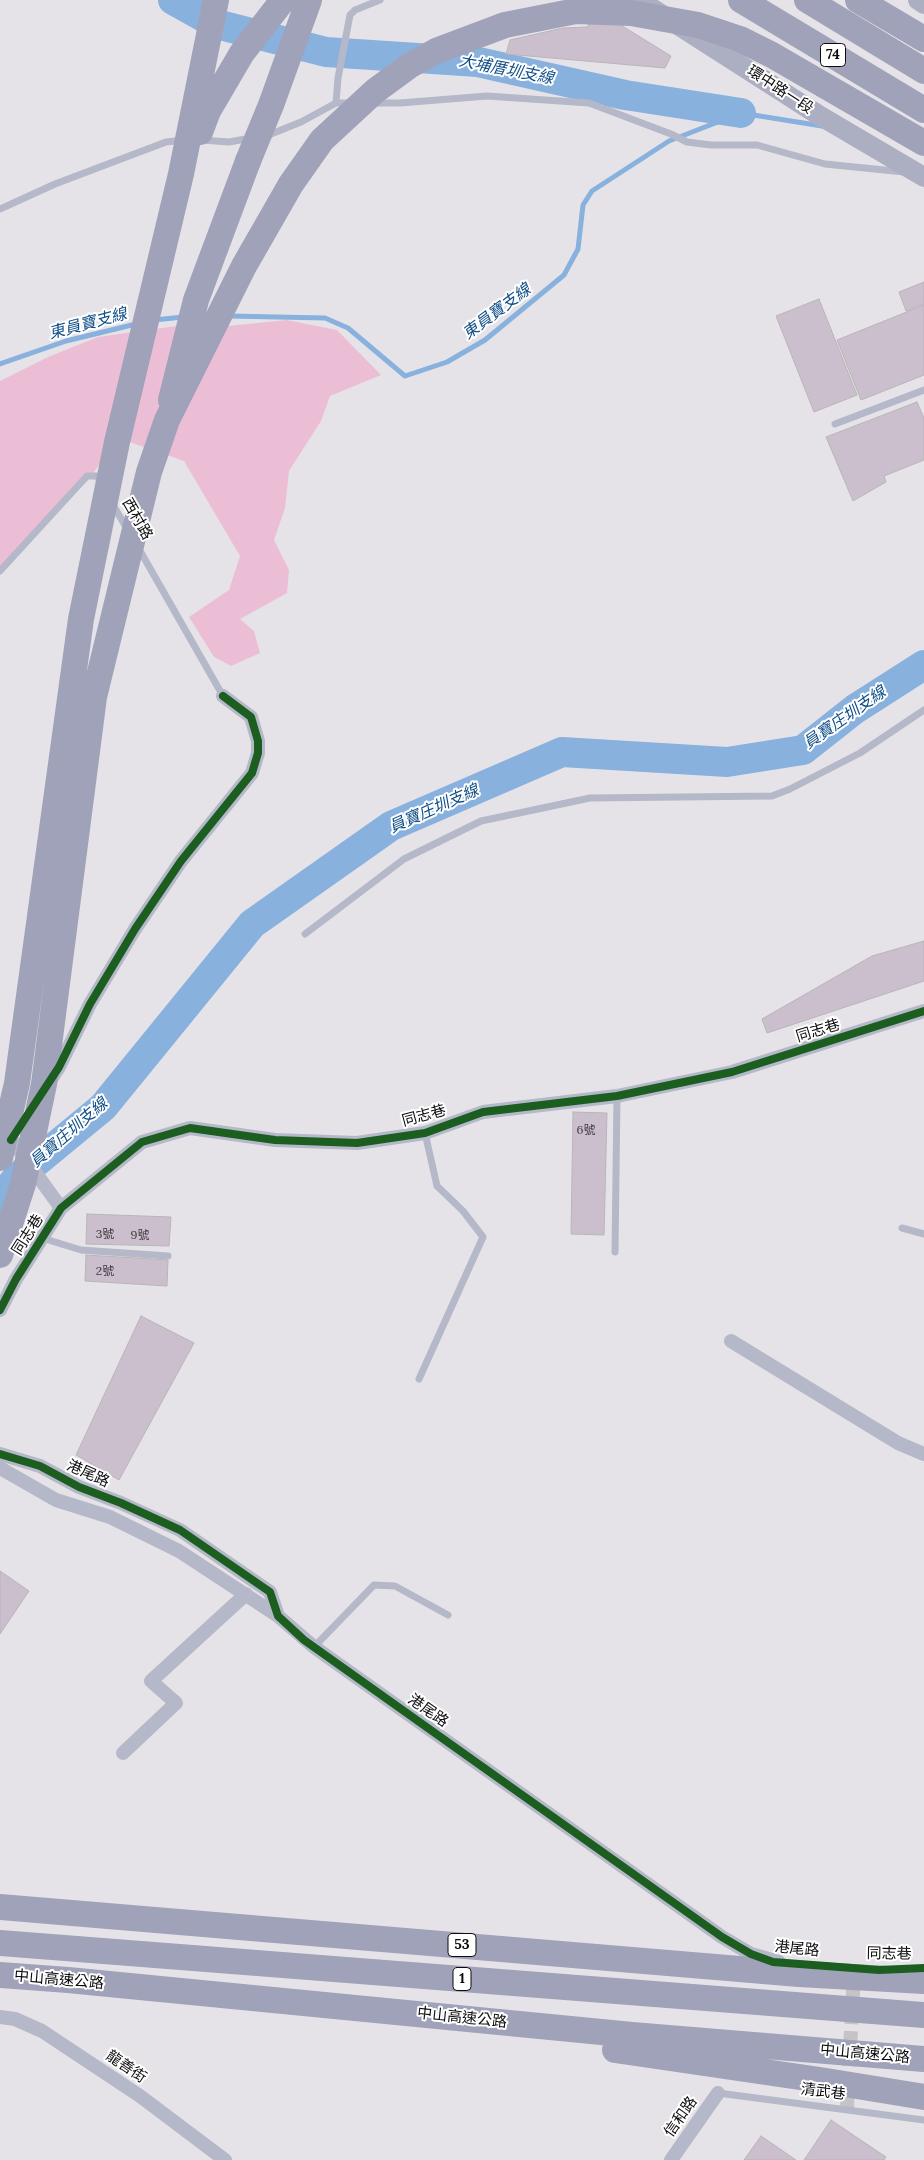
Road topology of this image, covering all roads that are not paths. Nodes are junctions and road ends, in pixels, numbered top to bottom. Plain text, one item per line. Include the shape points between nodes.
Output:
1 (216, 0) edge
2 (283, 0) edge
3 (309, 0) edge
4 (380, 0) edge
5 (639, 0) edge
6 (741, 0) edge
7 (807, 0) edge
8 (858, 0) edge
9 (918, 0) edge
10 (924, 4) edge
11 (924, 39) edge
12 (924, 71) edge
13 (336, 103) junction
14 (924, 110) edge
15 (924, 143) edge
16 (181, 174) junction
17 (920, 175) edge
18 (0, 210) edge
19 (924, 390) edge
20 (167, 420) junction
21 (836, 424) dead end
22 (0, 571) edge
23 (223, 696) joint
24 (924, 710) edge
25 (306, 934) dead end
26 (924, 1011) edge
27 (617, 1096) junction
28 (0, 1123) edge
29 (425, 1133) junction
30 (5, 1149) edge
31 (61, 1208) junction
32 (902, 1228) dead end
33 (924, 1234) edge
34 (42, 1238) junction
35 (615, 1252) dead end
36 (0, 1255) edge
37 (168, 1256) dead end
38 (0, 1310) edge
39 (731, 1341) dead end
40 (419, 1380) dead end
41 (0, 1454) edge
42 (924, 1454) edge
43 (0, 1468) edge
44 (246, 1594) junction
45 (448, 1615) dead end
46 (278, 1616) junction
47 (314, 1647) junction
48 (123, 1753) dead end
49 (0, 1907) edge
50 (0, 1943) edge
51 (854, 1968) joint
52 (924, 1968) edge
53 (0, 1975) edge
54 (924, 1981) edge
55 (277, 2000) junction
56 (924, 2015) edge
57 (0, 2017) edge
58 (924, 2059) edge
59 (718, 2093) joint
60 (924, 2097) edge
61 (924, 2120) edge
62 (225, 2160) edge
63 (671, 2160) edge

1 - 16 highway, bridge
2 - 16 highway, bridge via 265,20 225,80
3 - 20 highway, bridge via 196,300
4 - 13 lane via 350,14
5 - 17 street, 環中路一段 via 817,114
6 - 14 highway, 74
7 - 12 highway, 74
8 - 11 highway
9 - 10 street
13 - 17 lane via 400,103 487,96 590,103 687,142 757,145 825,164
13 - 18 lane via 266,136 228,142 192,138 166,142 55,184
15 - 20 highway, bridge via 772,55 698,25 631,12 576,11 484,31 409,66 375,91 322,140 291,184 244,266
16 - 30 highway, bridge via 116,442 81,619 17,1083
19 - 21 lane
20 - 36 highway, bridge via 149,472 94,697 44,1084 23,1184
22 - 23 lane, 西村路 via 87,476 97,476
23 - 30 street via 251,717 258,741 252,773 181,861 135,929 90,1004 59,1067
24 - 25 lane via 860,753 772,796 590,798 481,821 404,859
26 - 27 street, 同志巷 via 732,1072
27 - 29 street, 同志巷 via 483,1112
27 - 35 lane
28 - 30 street
29 - 31 street, 同志巷 via 357,1143 275,1140 190,1128 142,1142
29 - 40 lane via 437,1186 463,1211 483,1237
30 - 31 street
31 - 34 street, 同志巷
32 - 33 lane
34 - 37 lane, 同志巷 via 81,1250
34 - 38 street, 同志巷
39 - 42 street via 898,1443
41 - 46 street, 港尾路 via 40,1466 79,1487 180,1530 270,1592
43 - 44 street via 56,1500 110,1517 179,1551
44 - 46 street
44 - 48 street via 151,1681 176,1703
45 - 47 lane via 395,1586 374,1585
46 - 47 street, 港尾路
47 - 51 street, 港尾路 via 722,1937 751,1954 773,1962
49 - 54 highway, 53 via 799,1974
50 - 56 highway, 1
51 - 52 street, 同志巷
53 - 55 highway, 中山高速公路
55 - 58 highway, 中山高速公路 via 632,2035
55 - 60 highway
57 - 62 street, 龍善街 via 15,2019 42,2031 140,2096
59 - 61 lane, 清武巷
59 - 63 street, 信和路

